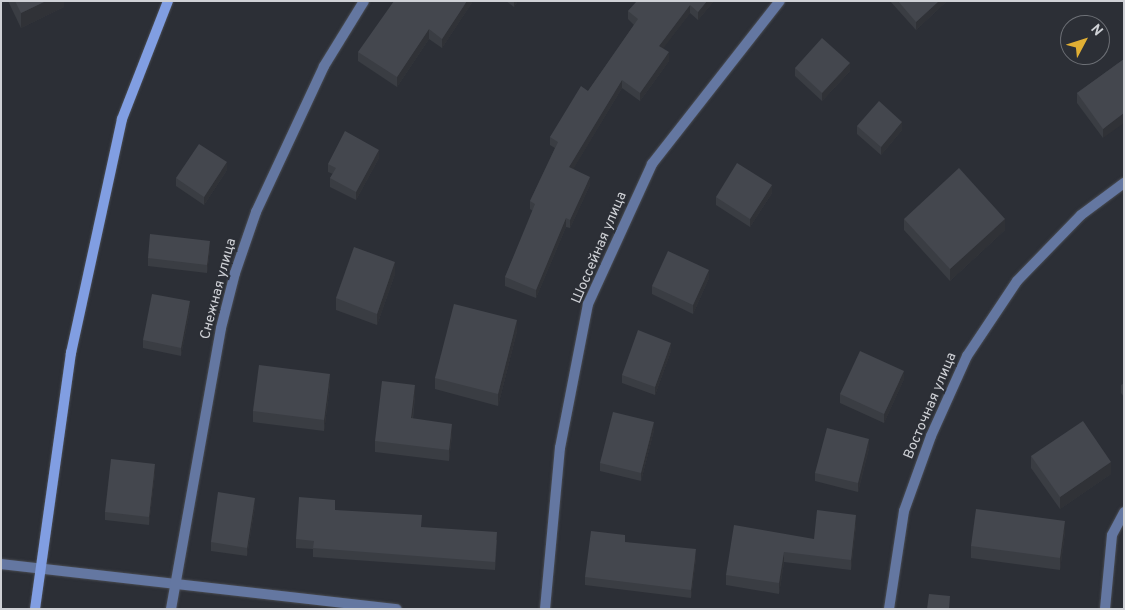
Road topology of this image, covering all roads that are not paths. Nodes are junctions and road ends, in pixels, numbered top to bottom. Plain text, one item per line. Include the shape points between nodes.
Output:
1 (168, 1) edge
2 (364, 1) edge
3 (780, 1) edge
4 (1124, 183) edge
5 (1124, 512) edge
6 (1, 564) edge
7 (39, 569) junction
8 (175, 584) junction
9 (35, 609) edge
10 (171, 609) edge
11 (396, 609) edge
12 (545, 609) edge
13 (889, 609) edge
14 (1105, 609) edge

1 - 7 street via 122,119 71,353
2 - 8 street, Снежная улица via 324,66 256,212 235,272 221,328
3 - 12 street, Шоссейная улица via 652,164 588,304 560,448
4 - 13 street, Восточная улица via 1081,216 1017,281 967,356 931,436 904,512
5 - 14 street via 1112,535
6 - 7 street
7 - 8 street
7 - 9 street
8 - 10 street, Снежная улица
8 - 11 street

